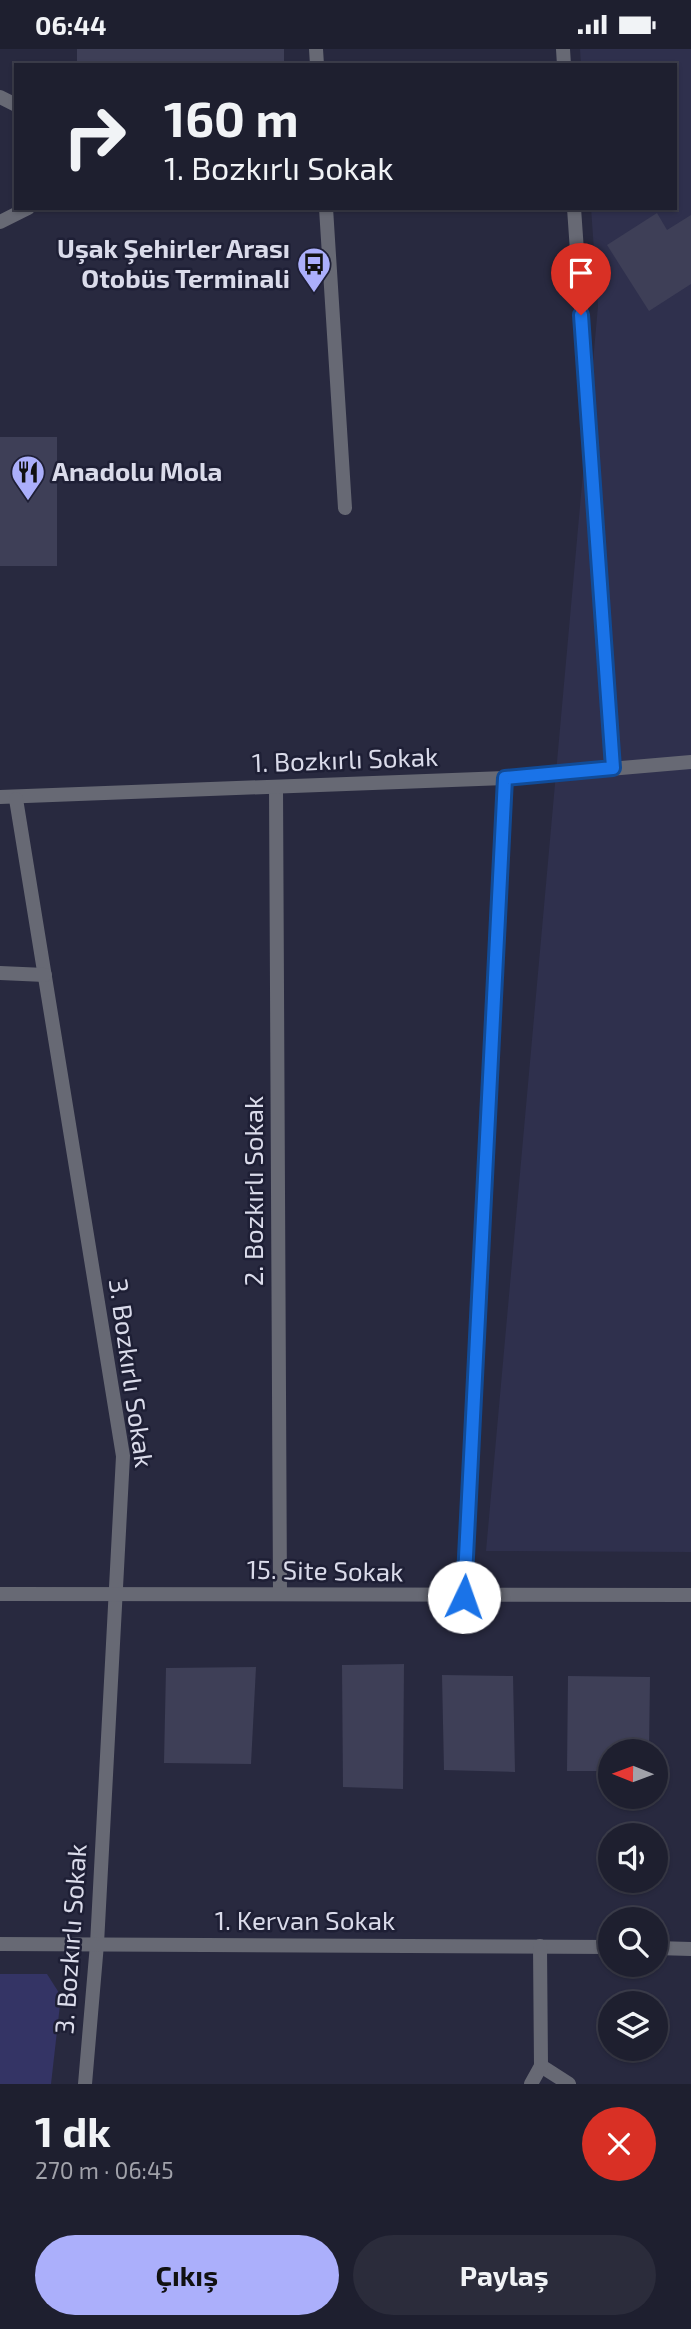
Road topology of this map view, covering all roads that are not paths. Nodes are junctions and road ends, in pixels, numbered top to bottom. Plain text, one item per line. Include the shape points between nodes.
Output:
1 (24, 210) edge
2 (326, 210) edge
3 (574, 210) edge
4 (0, 222) edge
5 (345, 508) dead end
6 (691, 762) edge
7 (613, 768) junction
8 (505, 778) junction
9 (276, 788) junction
10 (0, 797) edge
11 (16, 799) junction
12 (0, 973) edge
13 (44, 975) junction
14 (0, 1594) edge
15 (116, 1594) junction
16 (280, 1594) junction
17 (691, 1595) edge
18 (464, 1597) junction
19 (0, 1944) edge
20 (97, 1944) junction
21 (540, 1946) junction
22 (598, 1947) edge
23 (668, 1948) edge
24 (691, 1949) edge
25 (541, 2066) junction
26 (85, 2084) edge
27 (531, 2084) edge
28 (569, 2084) edge

1 - 4 street
2 - 5 street
3 - 7 street
6 - 7 street, 1. Bozkırlı Sokak
7 - 8 street, 1. Bozkırlı Sokak
8 - 9 street, 1. Bozkırlı Sokak
8 - 18 street
9 - 11 street, 1. Bozkırlı Sokak
9 - 16 street, 2. Bozkırlı Sokak
10 - 11 street, 1. Bozkırlı Sokak
11 - 13 street, 3. Bozkırlı Sokak
12 - 13 street
13 - 15 street, 3. Bozkırlı Sokak via 123,1456
14 - 15 street, 15. Site Sokak
15 - 16 street, 15. Site Sokak
15 - 20 street, 3. Bozkırlı Sokak
16 - 18 street, 15. Site Sokak
17 - 18 street, 15. Site Sokak
19 - 20 street, 1. Kervan Sokak
20 - 21 street, 1. Kervan Sokak
20 - 26 street, 3. Bozkırlı Sokak
21 - 22 street, 1. Kervan Sokak
21 - 25 street
23 - 24 street
25 - 27 street
25 - 28 street

